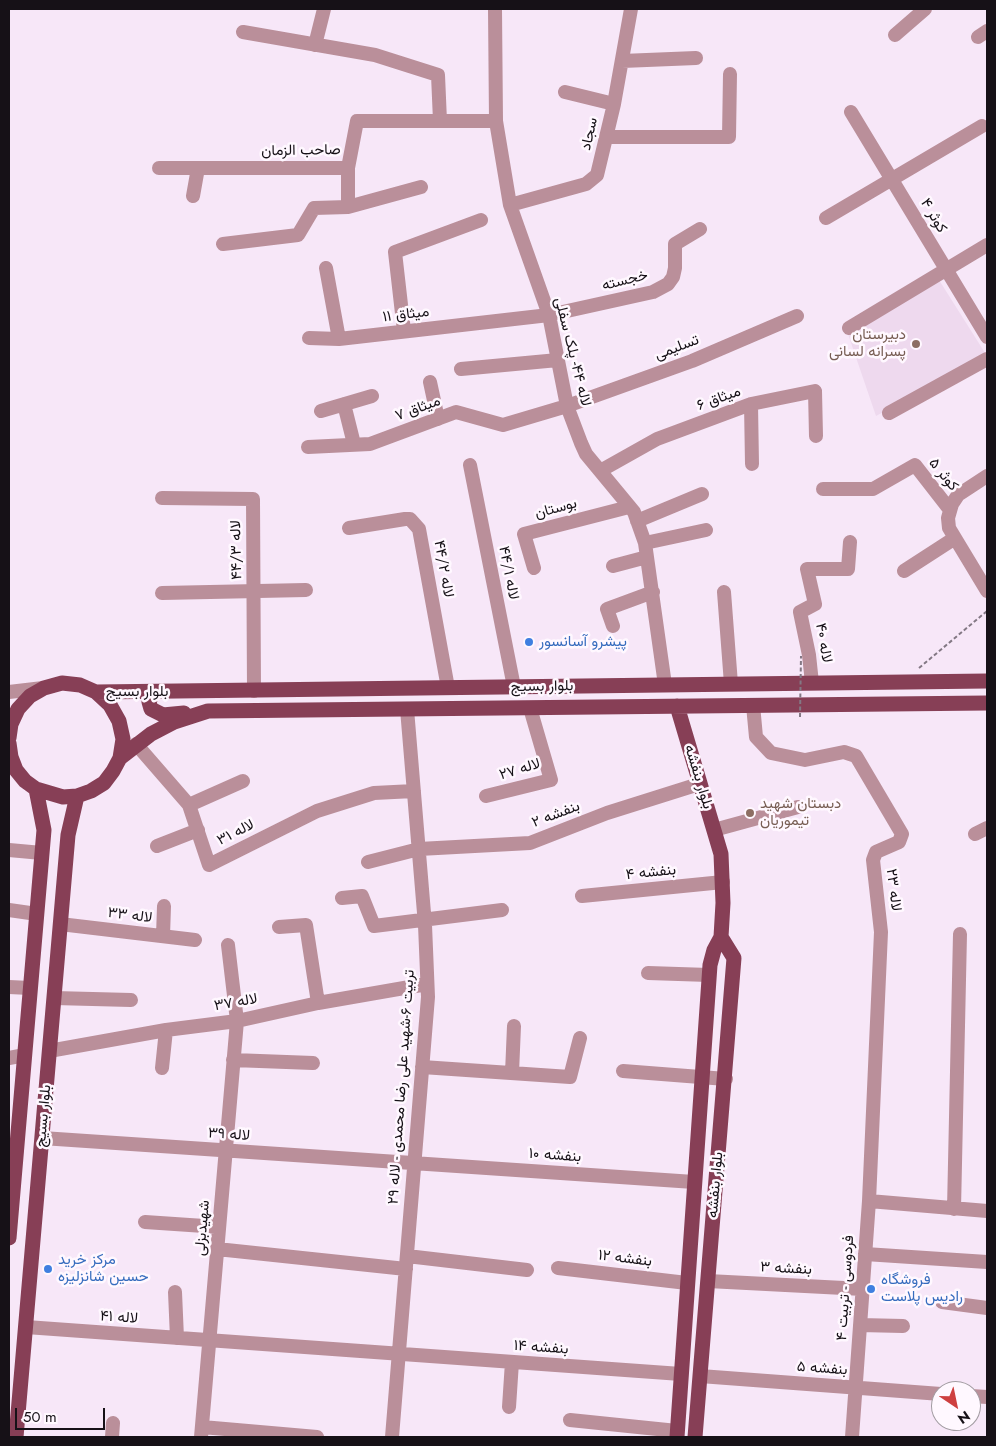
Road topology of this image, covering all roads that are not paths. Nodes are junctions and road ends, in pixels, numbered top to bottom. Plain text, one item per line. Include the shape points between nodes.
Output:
1 (324, 9) edge
2 (495, 9) edge
3 (631, 9) edge
4 (925, 9) edge
5 (243, 32) dead end
6 (895, 35) dead end
7 (315, 45) junction
8 (696, 58) dead end
9 (622, 61) junction
10 (730, 74) dead end
11 (565, 92) dead end
12 (614, 104) junction
13 (851, 112) dead end
14 (440, 121) junction
15 (496, 121) junction
16 (982, 126) dead end
17 (606, 136) junction
18 (159, 168) dead end
19 (198, 168) junction
20 (348, 168) junction
21 (892, 179) junction
22 (421, 187) dead end
23 (193, 196) dead end
24 (510, 205) junction
25 (348, 207) junction
26 (826, 218) dead end
27 (481, 220) dead end
28 (700, 229) dead end
29 (223, 244) dead end
30 (987, 245) edge
31 (326, 268) dead end
32 (947, 270) junction
33 (549, 315) junction
34 (797, 316) dead end
35 (849, 328) dead end
36 (404, 332) junction
37 (987, 337) edge
38 (309, 338) dead end
39 (339, 339) junction
40 (987, 359) edge
41 (558, 360) junction
42 (461, 369) dead end
43 (430, 382) dead end
44 (372, 396) dead end
45 (344, 404) junction
46 (751, 404) junction
47 (567, 406) junction
48 (321, 411) dead end
49 (889, 413) dead end
50 (438, 419) junction
51 (816, 436) dead end
52 (354, 444) junction
53 (308, 447) dead end
54 (470, 464) dead end
55 (752, 464) dead end
56 (600, 471) junction
57 (987, 476) edge
58 (824, 489) dead end
59 (702, 494) dead end
60 (162, 498) dead end
61 (629, 507) junction
62 (950, 510) junction
63 (637, 521) junction
64 (349, 528) dead end
65 (706, 530) dead end
66 (954, 538) junction
67 (850, 542) dead end
68 (645, 543) junction
69 (647, 557) junction
70 (613, 566) dead end
71 (534, 568) dead end
72 (904, 571) dead end
73 (306, 590) dead end
74 (254, 591) junction
75 (987, 591) edge
76 (653, 592) junction
77 (724, 592) dead end
78 (162, 593) dead end
79 (613, 626) dead end
80 (987, 681) edge
81 (812, 683) junction
82 (731, 684) junction
83 (665, 685) junction
84 (514, 687) junction
85 (44, 688) junction
86 (448, 688) junction
87 (254, 691) junction
88 (9, 692) edge
89 (96, 692) junction
90 (153, 692) junction
91 (987, 703) edge
92 (754, 705) junction
93 (676, 706) junction
94 (530, 708) junction
95 (407, 709) junction
96 (208, 711) junction
97 (9, 738) edge
98 (136, 744) junction
99 (9, 752) edge
100 (120, 758) junction
101 (243, 781) dead end
102 (699, 784) junction
103 (36, 789) junction
104 (414, 791) junction
105 (77, 796) junction
106 (486, 796) dead end
107 (189, 805) junction
108 (798, 807) dead end
109 (44, 830) junction
110 (198, 830) junction
111 (714, 830) junction
112 (68, 835) junction
113 (157, 846) dead end
114 (419, 849) junction
115 (9, 850) edge
116 (42, 853) junction
117 (368, 862) dead end
118 (723, 882) junction
119 (582, 896) dead end
120 (342, 898) dead end
121 (164, 906) dead end
122 (9, 910) edge
123 (502, 910) dead end
124 (37, 914) junction
125 (425, 919) junction
126 (60, 924) junction
127 (279, 927) dead end
128 (960, 934) dead end
129 (163, 936) junction
130 (721, 937) junction
131 (195, 940) dead end
132 (228, 945) dead end
133 (648, 973) dead end
134 (709, 975) junction
135 (427, 984) junction
136 (9, 987) edge
137 (30, 988) junction
138 (54, 998) junction
139 (131, 1000) dead end
140 (318, 1003) junction
141 (237, 1021) junction
142 (514, 1026) dead end
143 (166, 1030) junction
144 (580, 1038) dead end
145 (50, 1050) junction
146 (24, 1055) junction
147 (9, 1058) edge
148 (233, 1060) junction
149 (312, 1063) dead end
150 (422, 1067) junction
151 (162, 1068) dead end
152 (623, 1071) dead end
153 (512, 1073) junction
154 (700, 1077) junction
155 (726, 1079) junction
156 (42, 1138) junction
157 (226, 1150) junction
158 (12, 1157) edge
159 (414, 1163) junction
160 (694, 1182) junction
161 (869, 1201) junction
162 (954, 1209) junction
163 (987, 1211) edge
164 (145, 1222) dead end
165 (219, 1227) junction
166 (9, 1238) edge
167 (217, 1249) junction
168 (865, 1254) junction
169 (407, 1262) junction
170 (987, 1262) edge
171 (558, 1268) dead end
172 (527, 1270) dead end
173 (708, 1281) junction
174 (687, 1283) junction
175 (862, 1289) junction
176 (175, 1292) dead end
177 (942, 1302) dead end
178 (987, 1308) edge
179 (860, 1325) junction
180 (903, 1326) dead end
181 (26, 1327) junction
182 (177, 1338) junction
183 (210, 1340) junction
184 (399, 1354) junction
185 (512, 1362) junction
186 (681, 1374) junction
187 (700, 1376) junction
188 (855, 1388) junction
189 (931, 1393) edge
190 (509, 1406) dead end
191 (570, 1420) dead end
192 (202, 1432) edge
193 (677, 1434) edge
194 (16, 1437) edge
195 (317, 1437) edge
196 (392, 1437) edge
197 (694, 1437) edge
198 (852, 1437) edge

1 - 7 street
2 - 15 street, لاله ۴۴- پلک سفلی
3 - 9 street, سجاد
4 - 6 street
5 - 7 street
7 - 14 street via 375,55 438,75
8 - 9 street
9 - 12 street, سجاد
10 - 17 street via 728,137
11 - 12 street
12 - 17 street, سجاد
13 - 21 street, کوثر ۴
14 - 15 street, صاحب الزمان
14 - 20 street, صاحب الزمان via 357,121
15 - 24 street, لاله ۴۴- پلک سفلی
16 - 21 street
17 - 24 street, سجاد via 597,175 586,184
18 - 19 street, صاحب الزمان
19 - 20 street, صاحب الزمان
19 - 23 street
20 - 25 street
21 - 26 street
21 - 32 street, کوثر ۴
22 - 25 street
24 - 33 street, لاله ۴۴- پلک سفلی
25 - 29 street via 314,208 298,235
27 - 36 street via 395,252
28 - 33 street, خجسته via 674,244 675,268 668,284 653,292
30 - 32 street
31 - 39 street
32 - 35 street
32 - 37 street, کوثر ۴
33 - 36 street, میثاق ۱۱
33 - 41 street, لاله ۴۴- پلک سفلی
34 - 47 street, تسلیمی via 692,361
36 - 39 street, میثاق ۱۱
38 - 39 street, میثاق ۱۱
40 - 49 street
41 - 42 street
41 - 47 street, لاله ۴۴- پلک سفلی
43 - 50 street
44 - 45 street
45 - 48 street
45 - 52 street
46 - 51 street, میثاق ۶ via 815,391
46 - 55 street
46 - 56 street, میثاق ۶ via 657,439
47 - 50 street, میثاق ۷ via 503,425 456,412
47 - 56 street, لاله ۴۴- پلک سفلی via 586,454
50 - 52 street, میثاق ۷ via 370,444
52 - 53 street, میثاق ۷
54 - 84 street, لاله ۴۴/۱
56 - 61 street, لاله ۴۴- پلک سفلی
57 - 62 street via 958,494
58 - 62 street, کوثر ۵ via 872,489 915,465
59 - 63 street
60 - 74 street, لاله ۴۴/۳ via 253,499
61 - 63 street, لاله ۴۴- پلک سفلی
61 - 71 street, بوستان via 524,534
62 - 66 street via 949,528
63 - 68 street, لاله ۴۴- پلک سفلی
64 - 86 street, لاله ۴۴/۲ via 410,519 419,529
65 - 68 street
66 - 72 street
66 - 75 street
67 - 81 street, لاله ۴۰ via 848,569 807,569 815,604 800,612 810,655
68 - 69 street, لاله ۴۴- پلک سفلی
69 - 70 street
69 - 76 street, لاله ۴۴- پلک سفلی
73 - 74 street
74 - 78 street
74 - 87 street, لاله ۴۴/۳
76 - 79 street via 606,609
76 - 83 street, لاله ۴۴- پلک سفلی
77 - 82 street
80 - 81 main road, بلوار بسیج
81 - 82 main road, بلوار بسیج
82 - 83 main road, بلوار بسیج
83 - 84 main road, بلوار بسیج
84 - 86 main road, بلوار بسیج
85 - 88 street
85 - 89 main road via 80,685
85 - 97 main road via 30,696 18,709
86 - 87 main road, بلوار بسیج
87 - 90 main road, بلوار بسیج
89 - 90 main road, بلوار بسیج
89 - 100 main road via 110,705 119,721 123,739
90 - 96 main road via 149,702 151,710 163,715
91 - 92 main road, بلوار بسیج
92 - 93 main road, بلوار بسیج
92 - 161 street, لاله ۲۳ via 756,737 771,754 805,760 844,752 856,756 902,834 900,842 876,852 873,860 882,932
93 - 94 main road, بلوار بسیج
93 - 102 main road, بلوار بنفشه
94 - 95 main road, بلوار بسیج
94 - 106 street, لاله ۲۷ via 551,780
95 - 96 main road, بلوار بسیج
95 - 104 street, تربیت ۶-شهید علی رضا محمدی - لاله ۲۹
96 - 98 main road, بلوار بسیج via 174,722
98 - 100 main road, بلوار بسیج
98 - 107 street, لاله ۳۱
99 - 103 main road via 25,781
100 - 105 main road via 104,783
101 - 107 street
102 - 111 main road, بلوار بنفشه
102 - 114 street, بنفشه ۲ via 607,813 530,843
103 - 105 main road via 63,797
103 - 109 main road, بلوار بسیج
104 - 110 street, لاله ۳۱ via 374,793 317,811 210,865
104 - 114 street, تربیت ۶-شهید علی رضا محمدی - لاله ۲۹
105 - 112 main road, بلوار بسیج
107 - 110 street, لاله ۳۱
108 - 111 street
109 - 112 main road via 49,826 55,827
109 - 116 main road, بلوار بسیج
110 - 113 street
111 - 118 main road, بلوار بنفشه via 721,854
112 - 126 main road, بلوار بسیج
114 - 117 street, بنفشه ۲
114 - 125 street, تربیت ۶-شهید علی رضا محمدی - لاله ۲۹
115 - 116 street
116 - 124 main road, بلوار بسیج
118 - 119 street, بنفشه ۴
118 - 130 main road, بلوار بنفشه
120 - 125 street via 362,896 374,926
121 - 129 street
122 - 124 street
123 - 125 street
124 - 137 main road, بلوار بسیج
125 - 135 street, تربیت ۶-شهید علی رضا محمدی - لاله ۲۹
126 - 129 street, لاله ۳۳
126 - 138 main road, بلوار بسیج
127 - 140 street via 306,925
128 - 162 street
129 - 131 street, لاله ۳۳
130 - 134 main road, بلوار بنفشه via 714,950
130 - 155 main road, بلوار بنفشه via 734,958
132 - 141 street, شهیدبزلی
133 - 134 street
134 - 154 main road, بلوار بنفشه
135 - 140 street, لاله ۳۷
135 - 150 street, تربیت ۶-شهید علی رضا محمدی - لاله ۲۹
136 - 137 street
137 - 146 main road, بلوار بسیج
138 - 139 street
138 - 145 main road, بلوار بسیج
140 - 141 street, لاله ۳۷
141 - 143 street, لاله ۳۷
141 - 148 street, شهیدبزلی
142 - 153 street
143 - 145 street, لاله ۳۷
143 - 151 street
144 - 153 street via 570,1077
145 - 156 main road, بلوار بسیج
146 - 147 street
146 - 158 main road, بلوار بسیج
148 - 149 street
148 - 157 street, شهیدبزلی
150 - 153 street
150 - 159 street, تربیت ۶-شهید علی رضا محمدی - لاله ۲۹
152 - 154 street
154 - 155 street
154 - 160 main road, بلوار بنفشه
155 - 173 main road, بلوار بنفشه
156 - 157 street, لاله ۳۹
156 - 181 main road, بلوار بسیج
157 - 159 street, لاله ۳۹
157 - 165 street, شهیدبزلی
158 - 166 main road, بلوار بسیج
159 - 160 street, بنفشه ۱۰
159 - 169 street, تربیت ۶-شهید علی رضا محمدی - لاله ۲۹
160 - 174 main road, بلوار بنفشه
161 - 162 street
161 - 168 street, فردوسی - تربیت ۴
162 - 163 street
164 - 165 street
165 - 167 street, شهیدبزلی
167 - 169 street
167 - 183 street, شهیدبزلی
168 - 170 street
168 - 175 street, فردوسی - تربیت ۴
169 - 172 street
169 - 184 street, تربیت ۶-شهید علی رضا محمدی - لاله ۲۹
171 - 174 street, بنفشه ۱۲
173 - 175 street, بنفشه ۳
173 - 187 main road, بلوار بنفشه
174 - 186 main road, بلوار بنفشه
175 - 179 street, فردوسی - تربیت ۴
176 - 182 street
177 - 178 street
179 - 180 street
179 - 188 street, فردوسی - تربیت ۴
181 - 182 street, لاله ۴۱
181 - 194 main road, بلوار بسیج
182 - 183 street, لاله ۴۱
183 - 184 street, بنفشه ۱۴
183 - 192 street, شهیدبزلی
184 - 185 street, بنفشه ۱۴
184 - 196 street, تربیت ۶-شهید علی رضا محمدی - لاله ۲۹
185 - 186 street, بنفشه ۱۴
185 - 190 street
186 - 193 main road, بلوار بنفشه
187 - 188 street, بنفشه ۵
187 - 197 main road, بلوار بنفشه
188 - 189 street, بنفشه ۵
188 - 198 street, فردوسی - تربیت ۴
191 - 193 street
192 - 195 street

